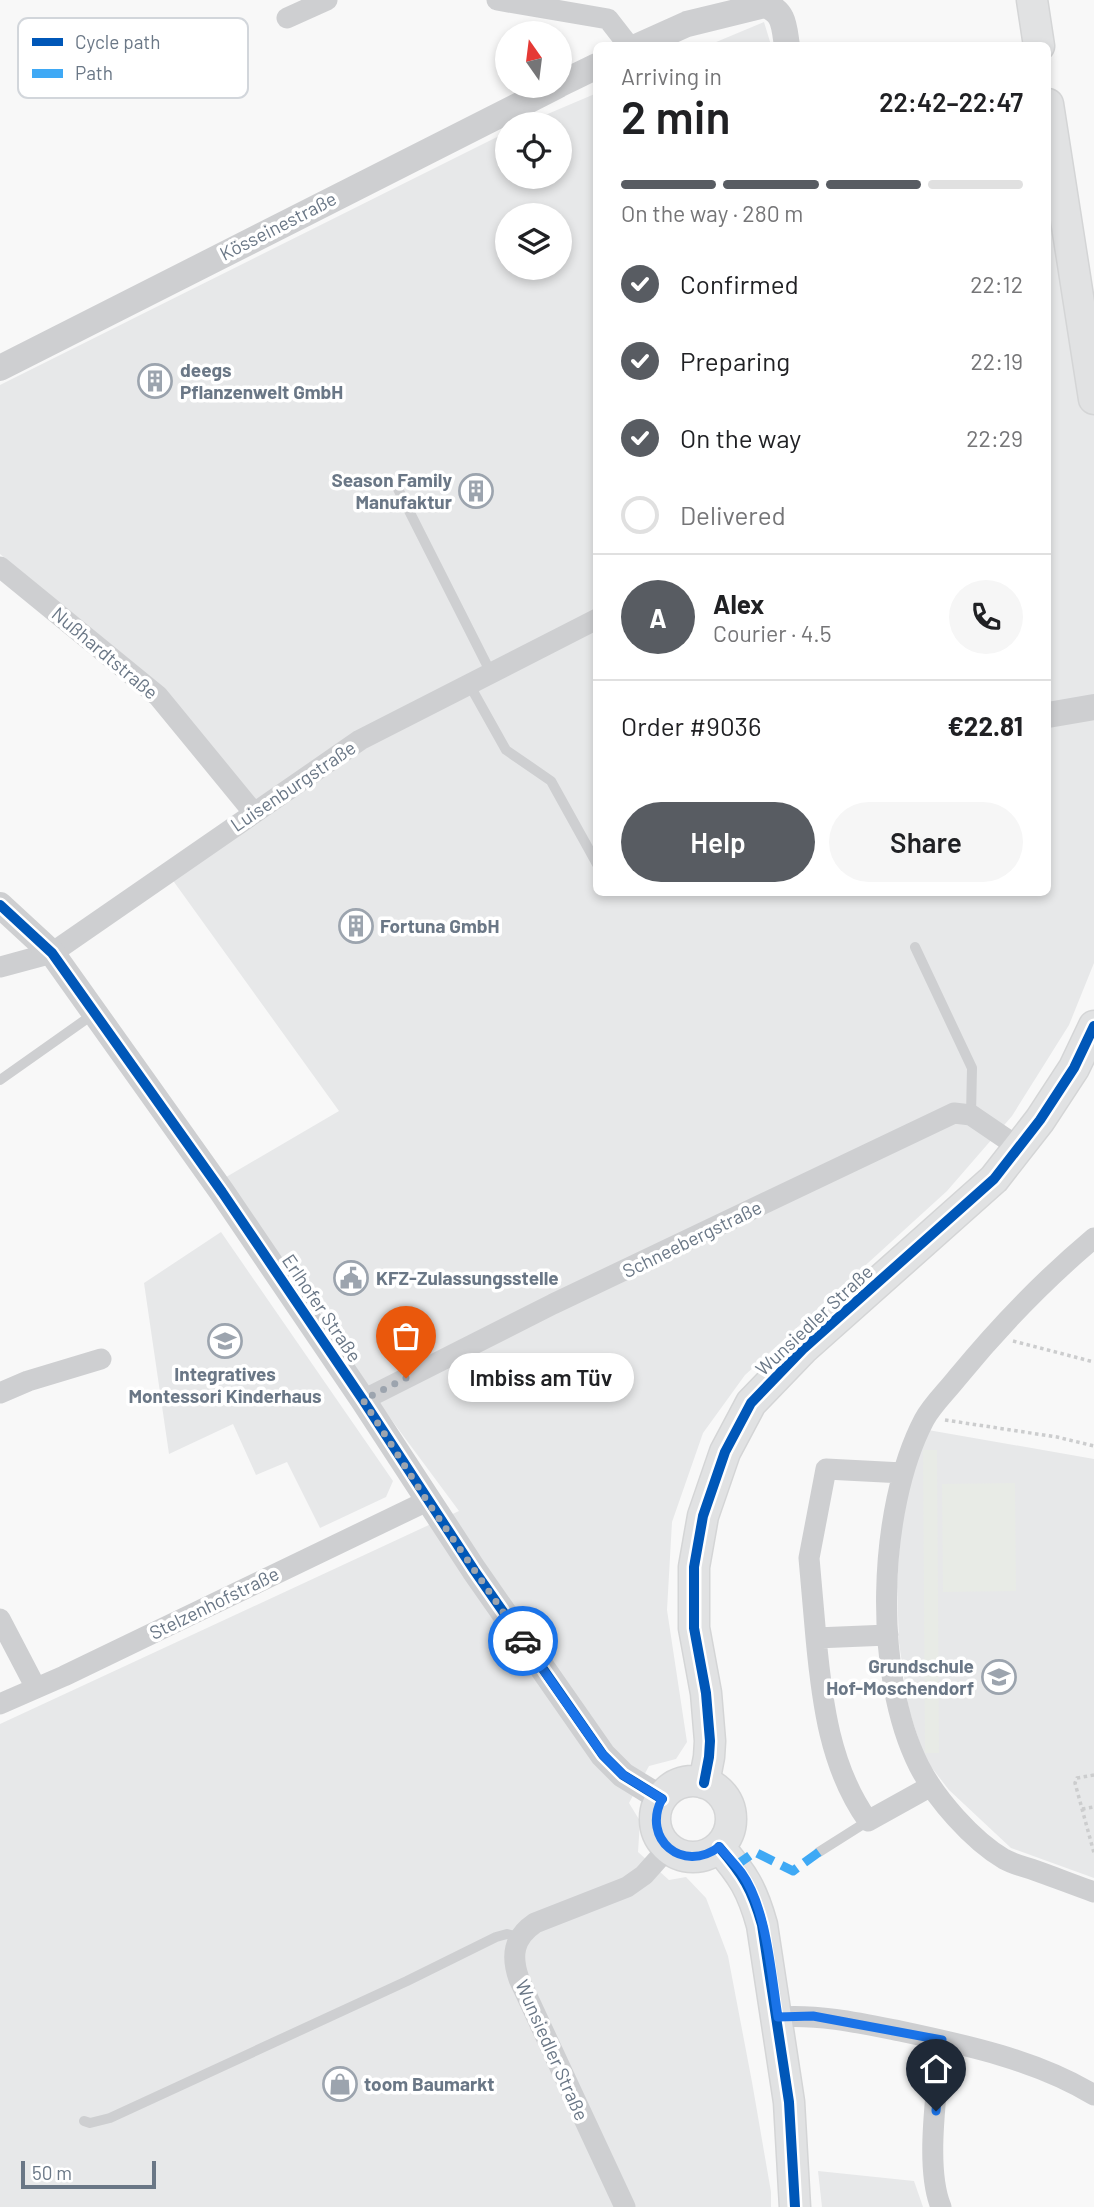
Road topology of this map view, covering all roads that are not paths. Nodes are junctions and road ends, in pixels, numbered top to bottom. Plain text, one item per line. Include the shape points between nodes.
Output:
1 (327, 0) edge
2 (496, 0) edge
3 (1032, 0) edge
4 (777, 4) edge
5 (287, 18) dead end
6 (626, 42) edge
7 (647, 42) edge
8 (786, 42) edge
9 (1038, 42) edge
10 (593, 68) edge
11 (572, 78) edge
12 (533, 98) edge
13 (1051, 123) edge
14 (0, 368) edge
15 (1094, 399) edge
16 (398, 489) dead end
17 (0, 567) edge
18 (593, 621) edge
19 (491, 673) junction
20 (470, 684) junction
21 (1094, 706) edge
22 (1051, 714) edge
23 (254, 813) junction
24 (593, 857) edge
25 (0, 905) edge
26 (915, 947) dead end
27 (52, 953) junction
28 (0, 967) edge
29 (95, 1013) junction
30 (1094, 1026) edge
31 (0, 1080) edge
32 (971, 1115) junction
33 (1018, 1147) junction
34 (1094, 1238) edge
35 (101, 1359) dead end
36 (0, 1393) edge
37 (363, 1400) junction
38 (903, 1473) junction
39 (427, 1501) junction
40 (0, 1619) edge
41 (888, 1635) junction
42 (816, 1638) junction
43 (36, 1688) junction
44 (0, 1703) edge
45 (704, 1783) junction
46 (931, 1786) junction
47 (662, 1799) junction
48 (869, 1821) junction
49 (668, 1847) junction
50 (719, 1847) junction
51 (819, 1852) dead end
52 (1094, 1892) edge
53 (519, 1937) junction
54 (778, 2017) junction
55 (942, 2040) junction
56 (1094, 2095) edge
57 (84, 2121) dead end
58 (625, 2207) edge
59 (796, 2207) edge
60 (940, 2207) edge

1 - 5 street
2 - 6 street via 608,19
3 - 9 main road
4 - 7 street via 687,24
4 - 8 street
10 - 11 street, Kösseinestraße
12 - 14 street, Kösseinestraße
13 - 15 main road
16 - 19 lane
17 - 23 street, Nußhardtstraße via 158,696
18 - 19 street, Luisenburgstraße
19 - 20 street, Luisenburgstraße
20 - 23 street, Luisenburgstraße via 360,740
20 - 24 lane via 506,750 551,781
21 - 22 street
23 - 27 street, Luisenburgstraße
25 - 27 street, Erlhofer Straße
26 - 32 lane via 972,1068
27 - 28 street, Luisenburgstraße
27 - 29 street, Erlhofer Straße
29 - 31 lane
29 - 37 street, Erlhofer Straße
30 - 33 main road, Wunsiedler Straße via 1074,1068
32 - 33 street
32 - 37 street, Schneebergstraße via 954,1113
33 - 45 main road, Wunsiedler Straße via 994,1179 803,1349 751,1403 725,1452 703,1516 694,1566 694,1628 710,1741
34 - 38 street via 1054,1271 925,1417
35 - 36 street
37 - 39 street, Erlhofer Straße
38 - 41 street via 890,1524
38 - 42 street via 826,1469 809,1558
39 - 43 street, Stelzenhofstraße
39 - 47 street, Erlhofer Straße via 603,1755 623,1775
40 - 43 street
41 - 42 street
41 - 46 street via 900,1713
42 - 48 street via 833,1752 855,1803
43 - 44 street, Stelzenhofstraße
45 - 47 main road via 680,1784
45 - 50 main road via 724,1797 731,1814 728,1835
46 - 48 street
46 - 52 street via 963,1825 1005,1859
47 - 49 main road via 656,1823
48 - 51 lane
49 - 50 main road via 696,1857
49 - 53 street via 627,1887 535,1923
50 - 54 main road via 742,1873 755,1899
53 - 57 lane via 496,1937 110,2118
53 - 58 street, Wunsiedler Straße via 514,1956 519,1979
54 - 55 street via 813,2016
54 - 59 main road
55 - 56 street via 999,2054
55 - 60 street via 932,2159

